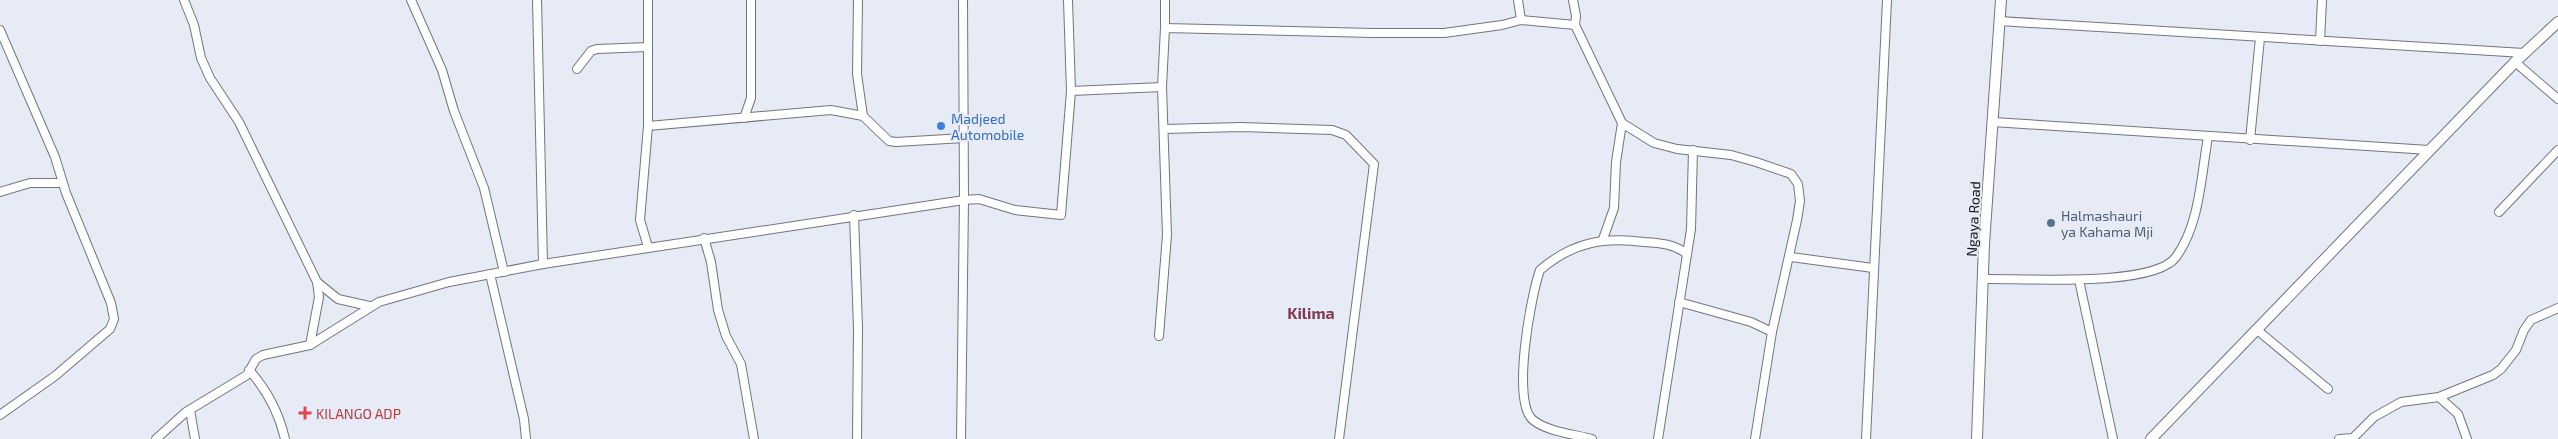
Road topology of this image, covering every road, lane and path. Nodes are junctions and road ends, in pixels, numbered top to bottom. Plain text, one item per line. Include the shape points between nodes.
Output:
1 (184, 0) edge
2 (411, 0) edge
3 (537, 0) edge
4 (648, 0) edge
5 (751, 0) edge
6 (858, 0) edge
7 (963, 0) edge
8 (1068, 0) edge
9 (1165, 0) edge
10 (1518, 0) edge
11 (1573, 0) edge
12 (1887, 0) edge
13 (2001, 0) edge
14 (2322, 0) edge
15 (1521, 20) junction
16 (1999, 21) junction
17 (2558, 22) edge
18 (1575, 25) junction
19 (1164, 28) junction
20 (0, 30) edge
21 (2260, 38) junction
22 (2320, 41) junction
23 (648, 47) junction
24 (2524, 53) junction
25 (2515, 62) junction
26 (577, 69) dead end
27 (1162, 87) junction
28 (1071, 90) junction
29 (2558, 99) edge
30 (864, 116) junction
31 (744, 118) junction
32 (1993, 122) junction
33 (1622, 123) junction
34 (648, 126) junction
35 (1164, 129) junction
36 (2208, 137) junction
37 (964, 138) junction
38 (2250, 140) junction
39 (1693, 150) junction
40 (2429, 150) junction
41 (2558, 150) edge
42 (62, 183) junction
43 (0, 192) edge
44 (964, 200) junction
45 (2499, 212) dead end
46 (854, 215) junction
47 (704, 238) junction
48 (1604, 239) junction
49 (648, 247) junction
50 (1688, 254) junction
51 (1791, 257) junction
52 (543, 264) junction
53 (1873, 268) junction
54 (504, 272) junction
55 (490, 274) junction
56 (1983, 279) junction
57 (2079, 280) junction
58 (317, 282) junction
59 (1679, 302) junction
60 (369, 306) junction
61 (2558, 308) edge
62 (2256, 329) junction
63 (1772, 332) junction
64 (1159, 336) dead end
65 (310, 345) junction
66 (249, 370) junction
67 (2328, 389) dead end
68 (2439, 397) junction
69 (190, 410) junction
70 (0, 415) edge
71 (156, 439) edge
72 (195, 439) edge
73 (285, 439) edge
74 (526, 439) edge
75 (754, 439) edge
76 (857, 439) edge
77 (961, 439) edge
78 (1339, 439) edge
79 (1592, 439) edge
80 (1658, 439) edge
81 (1755, 439) edge
82 (1866, 439) edge
83 (1977, 439) edge
84 (2113, 439) edge
85 (2152, 439) edge
86 (2339, 439) edge
87 (2468, 439) edge

1 - 58 street via 210,78 239,122
2 - 54 street via 442,70 484,188
3 - 52 street
4 - 23 street
5 - 31 street via 751,98
6 - 30 street via 857,74
7 - 37 street
8 - 28 street
9 - 19 street
10 - 15 street
11 - 18 street
12 - 53 street
13 - 16 street, Ngaya Road
14 - 22 street
15 - 18 street
15 - 19 street via 1444,33
16 - 21 street
16 - 32 street, Ngaya Road
17 - 24 street
18 - 33 street
19 - 27 street
20 - 42 street via 55,157
21 - 22 street
21 - 38 street
22 - 24 street
23 - 26 street via 596,49
23 - 34 street
24 - 25 street
25 - 29 street
25 - 40 street
27 - 28 street
27 - 35 street
28 - 44 street via 1061,215 1016,210 979,198
30 - 31 street via 831,110
30 - 37 street via 889,141
31 - 34 street
32 - 36 street
32 - 56 street, Ngaya Road
33 - 39 street via 1654,143
33 - 48 street via 1614,208
34 - 49 street via 640,220
35 - 64 street via 1167,235
35 - 78 street via 1332,130 1346,135 1374,164
36 - 38 street
36 - 57 street via 2192,227 2175,260 2160,269 2116,278
37 - 44 street
38 - 40 street
39 - 50 street
39 - 51 street via 1731,155 1791,174 1798,184 1800,201
40 - 62 street
41 - 45 street
42 - 43 street via 30,183
42 - 70 street via 111,303 114,319 110,329 56,376
44 - 46 street
44 - 77 street
46 - 47 street
46 - 76 street
47 - 49 street
47 - 75 street via 718,310 726,336 741,364
48 - 50 street via 1677,246
48 - 79 street via 1575,247 1540,270 1524,344 1525,409 1532,419 1544,426
49 - 52 street
50 - 59 street
51 - 53 street
51 - 63 street
52 - 54 street
53 - 82 street
54 - 55 street
55 - 60 street via 449,282
55 - 74 street via 524,418
56 - 57 street
56 - 83 street, Ngaya Road
57 - 84 street
58 - 60 street via 338,299
58 - 65 street via 318,303
59 - 63 street via 1751,322
59 - 80 street
60 - 65 street
61 - 68 street via 2531,320 2516,350 2497,372
62 - 67 street
62 - 85 street
63 - 81 street
65 - 66 street via 270,352 256,359
66 - 69 street via 247,375
66 - 73 street via 263,386 280,418
68 - 86 street via 2401,402 2374,417 2353,438
68 - 87 street via 2458,414
69 - 71 street
69 - 72 street

